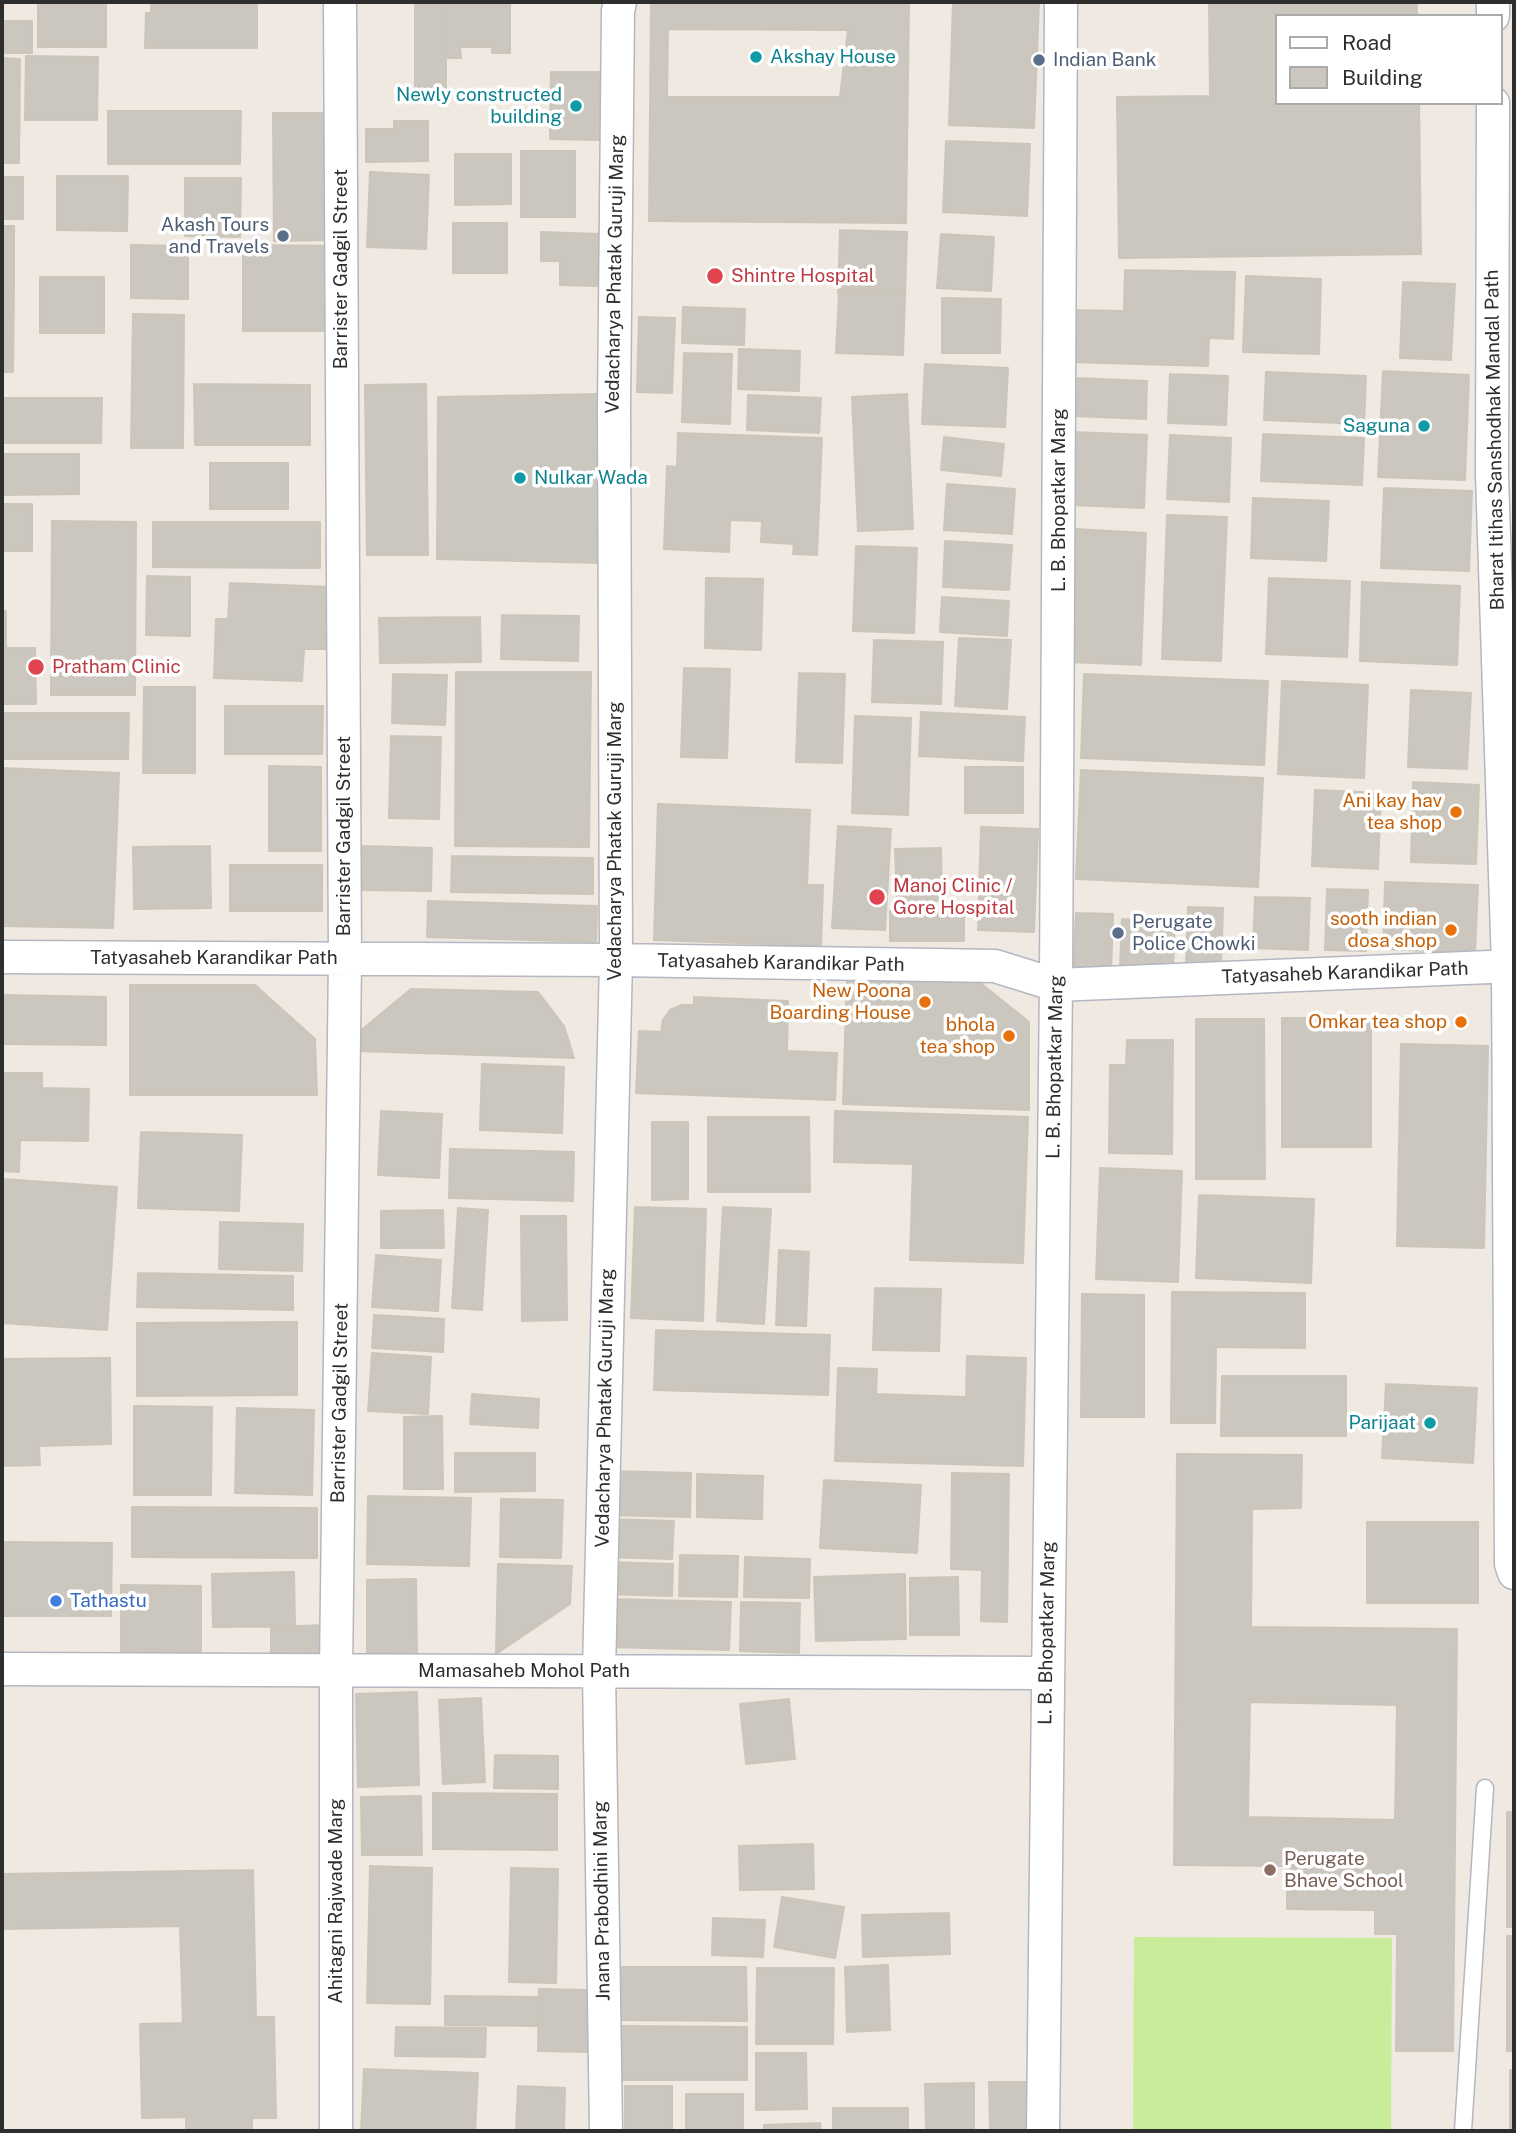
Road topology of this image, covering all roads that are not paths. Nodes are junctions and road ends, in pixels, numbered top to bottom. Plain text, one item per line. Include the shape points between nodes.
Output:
1 (340, 2) edge
2 (1062, 2) edge
3 (616, 5) edge
4 (1493, 105) edge
5 (2, 957) edge
6 (345, 959) junction
7 (615, 960) junction
8 (1511, 966) edge
9 (1056, 985) junction
10 (1514, 1573) edge
11 (2, 1669) edge
12 (336, 1670) junction
13 (599, 1671) junction
14 (1047, 1672) junction
15 (1485, 1788) dead end
16 (336, 2131) edge
17 (606, 2131) edge
18 (1043, 2131) edge
19 (1462, 2131) edge

1 - 6 street, Barrister Gadgil Street
2 - 9 street, L. B. Bhopatkar Marg
3 - 7 street, Vedacharya Phatak Guruji Marg
4 - 8 street, Bharat Itihas Sanshodhak Mandal Path via 1492,475
5 - 6 street, Tatyasaheb Karandikar Path
6 - 7 street, Tatyasaheb Karandikar Path
6 - 12 street, Barrister Gadgil Street
7 - 9 street, Tatyasaheb Karandikar Path via 995,966
7 - 13 street, Vedacharya Phatak Guruji Marg
8 - 9 street, Tatyasaheb Karandikar Path
8 - 10 street, Bharat Itihas Sanshodhak Mandal Path
9 - 14 street, L. B. Bhopatkar Marg
11 - 12 street, Mamasaheb Mohol Path
12 - 13 street, Mamasaheb Mohol Path
12 - 16 street, Ahitagni Rajwade Marg
13 - 14 street, Mamasaheb Mohol Path
13 - 17 street, Jnana Prabodhini Marg
14 - 18 street, L. B. Bhopatkar Marg
15 - 19 lane

